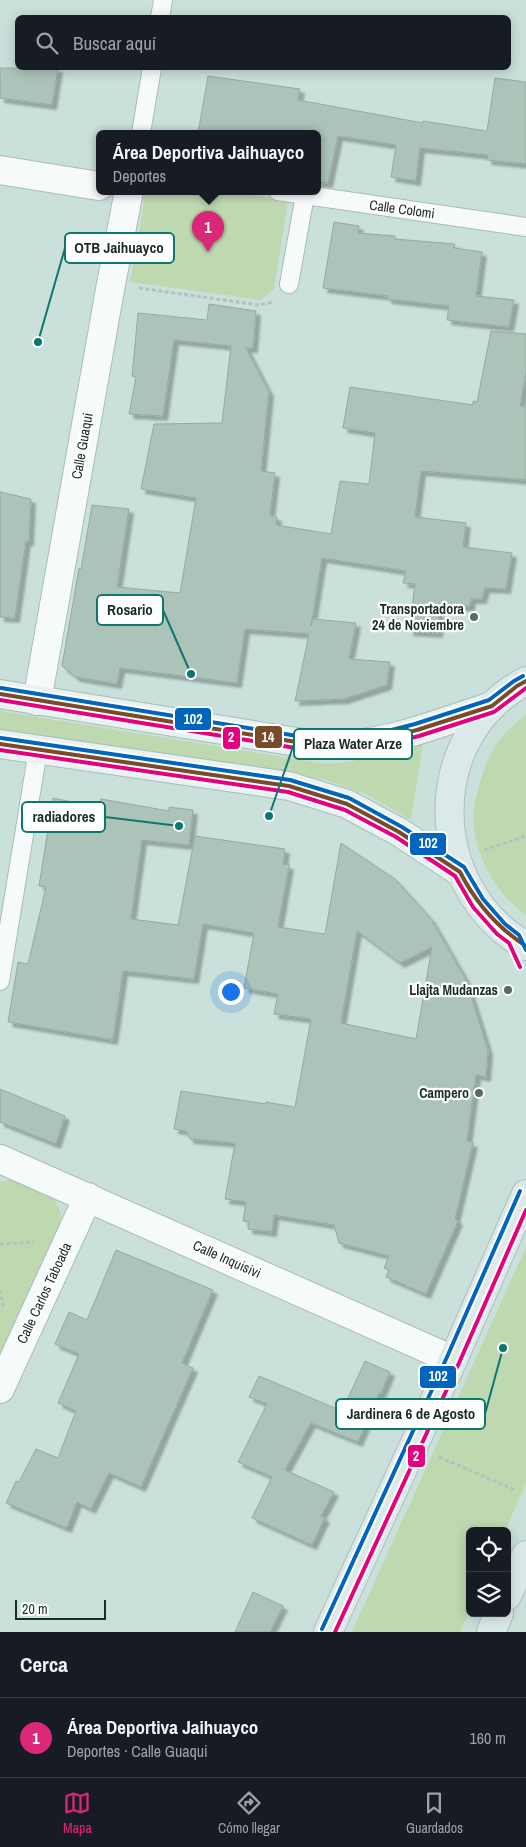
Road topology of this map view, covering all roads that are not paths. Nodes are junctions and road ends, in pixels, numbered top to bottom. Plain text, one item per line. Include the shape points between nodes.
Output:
1 (163, 0) edge
2 (160, 15) edge
3 (152, 70) edge
4 (142, 130) edge
5 (0, 170) edge
6 (96, 186) edge
7 (128, 195) edge
8 (305, 195) joint
9 (526, 227) edge
10 (289, 284) road end
11 (523, 679) edge
12 (0, 694) edge
13 (37, 701) junction
14 (492, 706) junction
15 (0, 744) edge
16 (38, 750) junction
17 (460, 872) junction
18 (520, 942) edge
19 (526, 964) edge
20 (0, 981) edge
21 (0, 1159) edge
22 (526, 1194) edge
23 (88, 1197) junction
24 (453, 1360) junction
25 (0, 1389) edge
26 (526, 1555) edge
27 (511, 1587) edge
28 (498, 1617) edge
29 (328, 1632) edge
30 (491, 1632) edge

1 - 2 lane
3 - 4 lane
5 - 6 street
7 - 13 street, Calle Guaqui
8 - 9 lane, Calle Colomi
8 - 10 lane
11 - 14 main road
12 - 13 main road
13 - 14 main road via 309,744 347,745 417,730
14 - 17 main road via 466,742 451,784 450,829
15 - 16 main road
16 - 17 main road via 289,786 347,804 399,832
16 - 20 lane
17 - 18 main road via 478,903 501,929
18 - 19 main road
21 - 23 street, Calle Inquisivi
22 - 24 main road
23 - 24 street, Calle Inquisivi
23 - 25 street, Calle Carlos Taboada
24 - 29 main road
26 - 27 main road
28 - 30 main road

